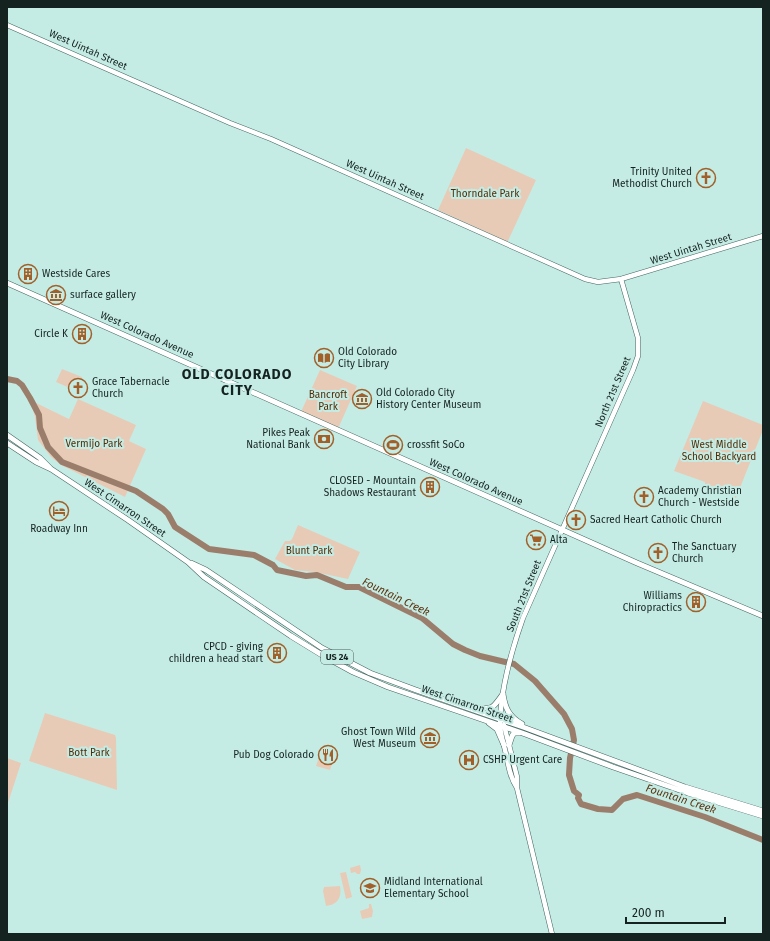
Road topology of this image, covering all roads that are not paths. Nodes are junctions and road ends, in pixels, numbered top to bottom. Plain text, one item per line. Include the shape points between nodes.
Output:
1 (7, 24) edge
2 (763, 236) edge
3 (621, 279) junction
4 (7, 283) edge
5 (7, 435) edge
6 (7, 443) edge
7 (51, 469) junction
8 (582, 486) joint
9 (562, 530) junction
10 (188, 562) junction
11 (763, 616) edge
12 (503, 694) junction
13 (460, 705) junction
14 (468, 714) junction
15 (501, 719) junction
16 (502, 726) junction
17 (535, 731) junction
18 (525, 734) junction
19 (507, 745) junction
20 (763, 811) edge
21 (763, 816) edge
22 (552, 934) edge

1 - 3 main road, West Uintah Street via 585,279 598,282
2 - 3 main road, West Uintah Street
3 - 8 main road, North 21st Street via 638,338 638,356
4 - 9 main road, West Colorado Avenue
5 - 7 main road, West Cimarron Street / US 24
6 - 7 main road, West Cimarron Street / US 24
7 - 10 main road, West Cimarron Street / US 24
8 - 9 main road, South 21st Street
9 - 11 main road, West Colorado Avenue
9 - 12 main road, South 21st Street via 523,618
10 - 13 main road, West Cimarron Street / US 24 via 206,570 297,632 344,660 388,680
10 - 14 main road, West Cimarron Street / US 24 via 204,577 297,640 338,664 388,687
12 - 13 main road via 490,709
12 - 15 main road, South 21st Street
12 - 17 main road via 506,710 511,717
13 - 15 main road, West Cimarron Street / US 24
14 - 16 main road, West Cimarron Street / US 24
14 - 19 main road via 497,728
15 - 16 main road, South 21st Street
15 - 17 main road, West Cimarron Street / US 24
16 - 18 main road, West Cimarron Street / US 24
16 - 19 main road, South 21st Street
17 - 20 main road, West Cimarron Street / US 24 via 685,787
18 - 19 main road via 514,733
18 - 21 main road, West Cimarron Street / US 24 via 668,786
19 - 22 main road, South 21st Street via 517,777 517,788

